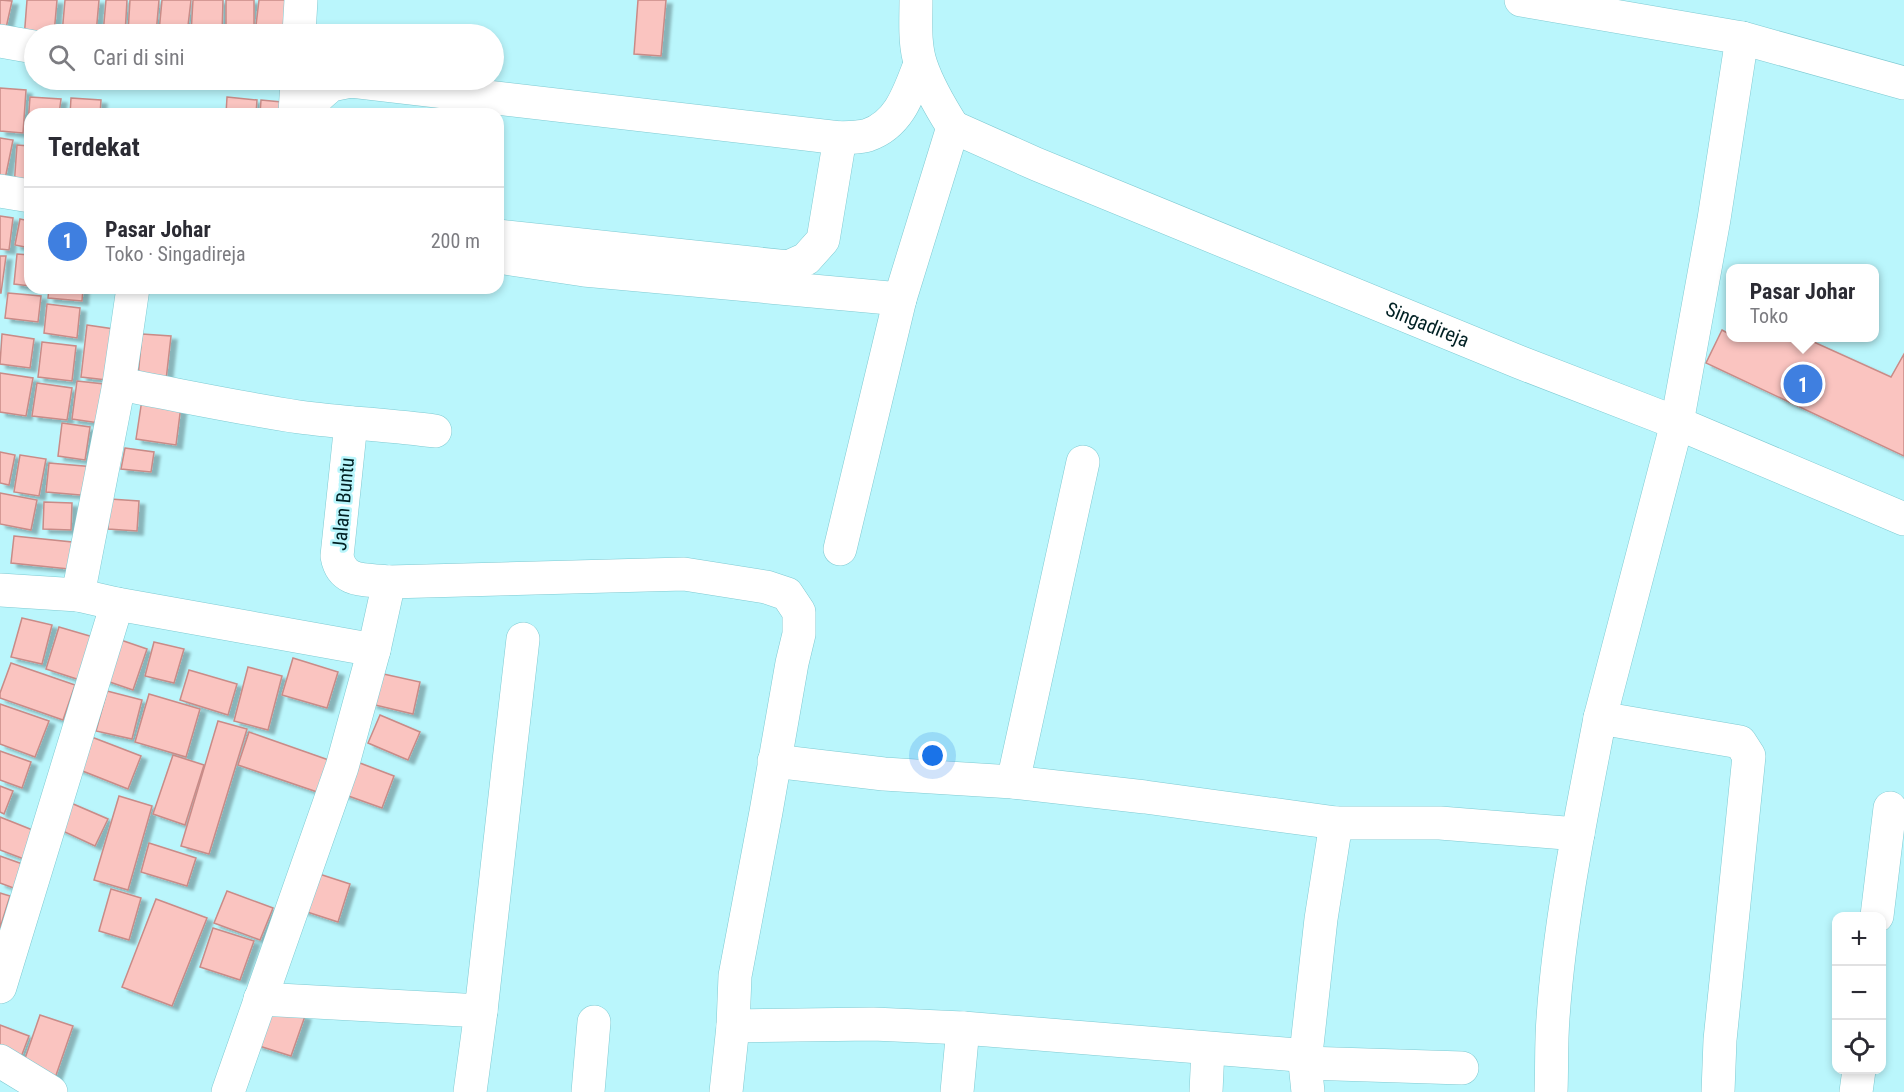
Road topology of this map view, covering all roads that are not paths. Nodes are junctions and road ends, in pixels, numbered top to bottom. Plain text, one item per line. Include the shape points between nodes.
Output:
1 (301, 0) edge
2 (916, 0) edge
3 (1521, 0) edge
4 (300, 24) edge
5 (1742, 38) junction
6 (0, 41) edge
7 (24, 45) edge
8 (920, 64) junction
9 (1904, 83) edge
10 (296, 90) edge
11 (325, 90) edge
12 (428, 90) edge
13 (295, 108) edge
14 (314, 108) edge
15 (953, 127) junction
16 (840, 138) junction
17 (0, 191) edge
18 (24, 195) edge
19 (504, 237) edge
20 (504, 258) edge
21 (133, 294) edge
22 (900, 299) junction
23 (119, 384) junction
24 (351, 423) junction
25 (1677, 423) junction
26 (435, 431) dead end
27 (1083, 462) dead end
28 (1904, 519) edge
29 (840, 549) dead end
30 (389, 582) junction
31 (0, 590) edge
32 (78, 596) junction
33 (117, 604) junction
34 (523, 639) dead end
35 (374, 651) junction
36 (1600, 718) junction
37 (774, 761) junction
38 (1012, 782) junction
39 (1890, 808) dead end
40 (1336, 823) junction
41 (1578, 834) junction
42 (1877, 912) edge
43 (0, 987) edge
44 (260, 999) junction
45 (482, 1011) junction
46 (594, 1022) dead end
47 (733, 1026) junction
48 (963, 1028) junction
49 (1208, 1049) junction
50 (0, 1061) edge
51 (1462, 1068) dead end
52 (1858, 1074) edge
53 (1306, 1077) edge
54 (51, 1092) edge
55 (228, 1092) edge
56 (470, 1092) edge
57 (588, 1092) edge
58 (726, 1092) edge
59 (957, 1092) edge
60 (1206, 1092) edge
61 (1551, 1092) edge
62 (1718, 1092) edge
63 (1856, 1092) edge

1 - 4 street
2 - 8 street
3 - 5 street
5 - 9 street
5 - 25 street
6 - 7 street
8 - 15 street
8 - 16 street via 904,103 889,124 868,135
10 - 13 street
11 - 14 street via 315,99
12 - 16 street
15 - 22 street
15 - 25 street, Singadireja via 1497,353
16 - 19 street via 823,240 806,259 788,267
17 - 18 street
20 - 22 street via 584,270
21 - 23 street
22 - 29 street
23 - 24 street via 297,417
23 - 32 street
24 - 26 street
24 - 30 street, Jalan Buntu via 336,556 339,568 350,577
25 - 28 street, Singadireja
25 - 36 street
27 - 38 street
30 - 35 street
30 - 37 street, Jalan Buntu via 684,574 787,594 799,612 798,634
31 - 32 street
32 - 33 street
33 - 35 street
33 - 43 street
34 - 45 street
35 - 44 street via 342,767
36 - 41 street
36 - 62 street via 1740,741 1749,756
37 - 38 street via 884,774
37 - 47 street, Jalan Buntu via 737,960
38 - 40 street
39 - 42 street
40 - 41 street via 1440,823
40 - 53 street via 1321,919
41 - 61 street via 1553,1018
44 - 45 street
44 - 55 street
45 - 56 street
46 - 57 street
47 - 48 street via 873,1024
47 - 58 street, Jalan Buntu
48 - 49 street
48 - 59 street
49 - 53 street via 1297,1055
49 - 60 street
50 - 54 street
51 - 53 street
52 - 63 street

